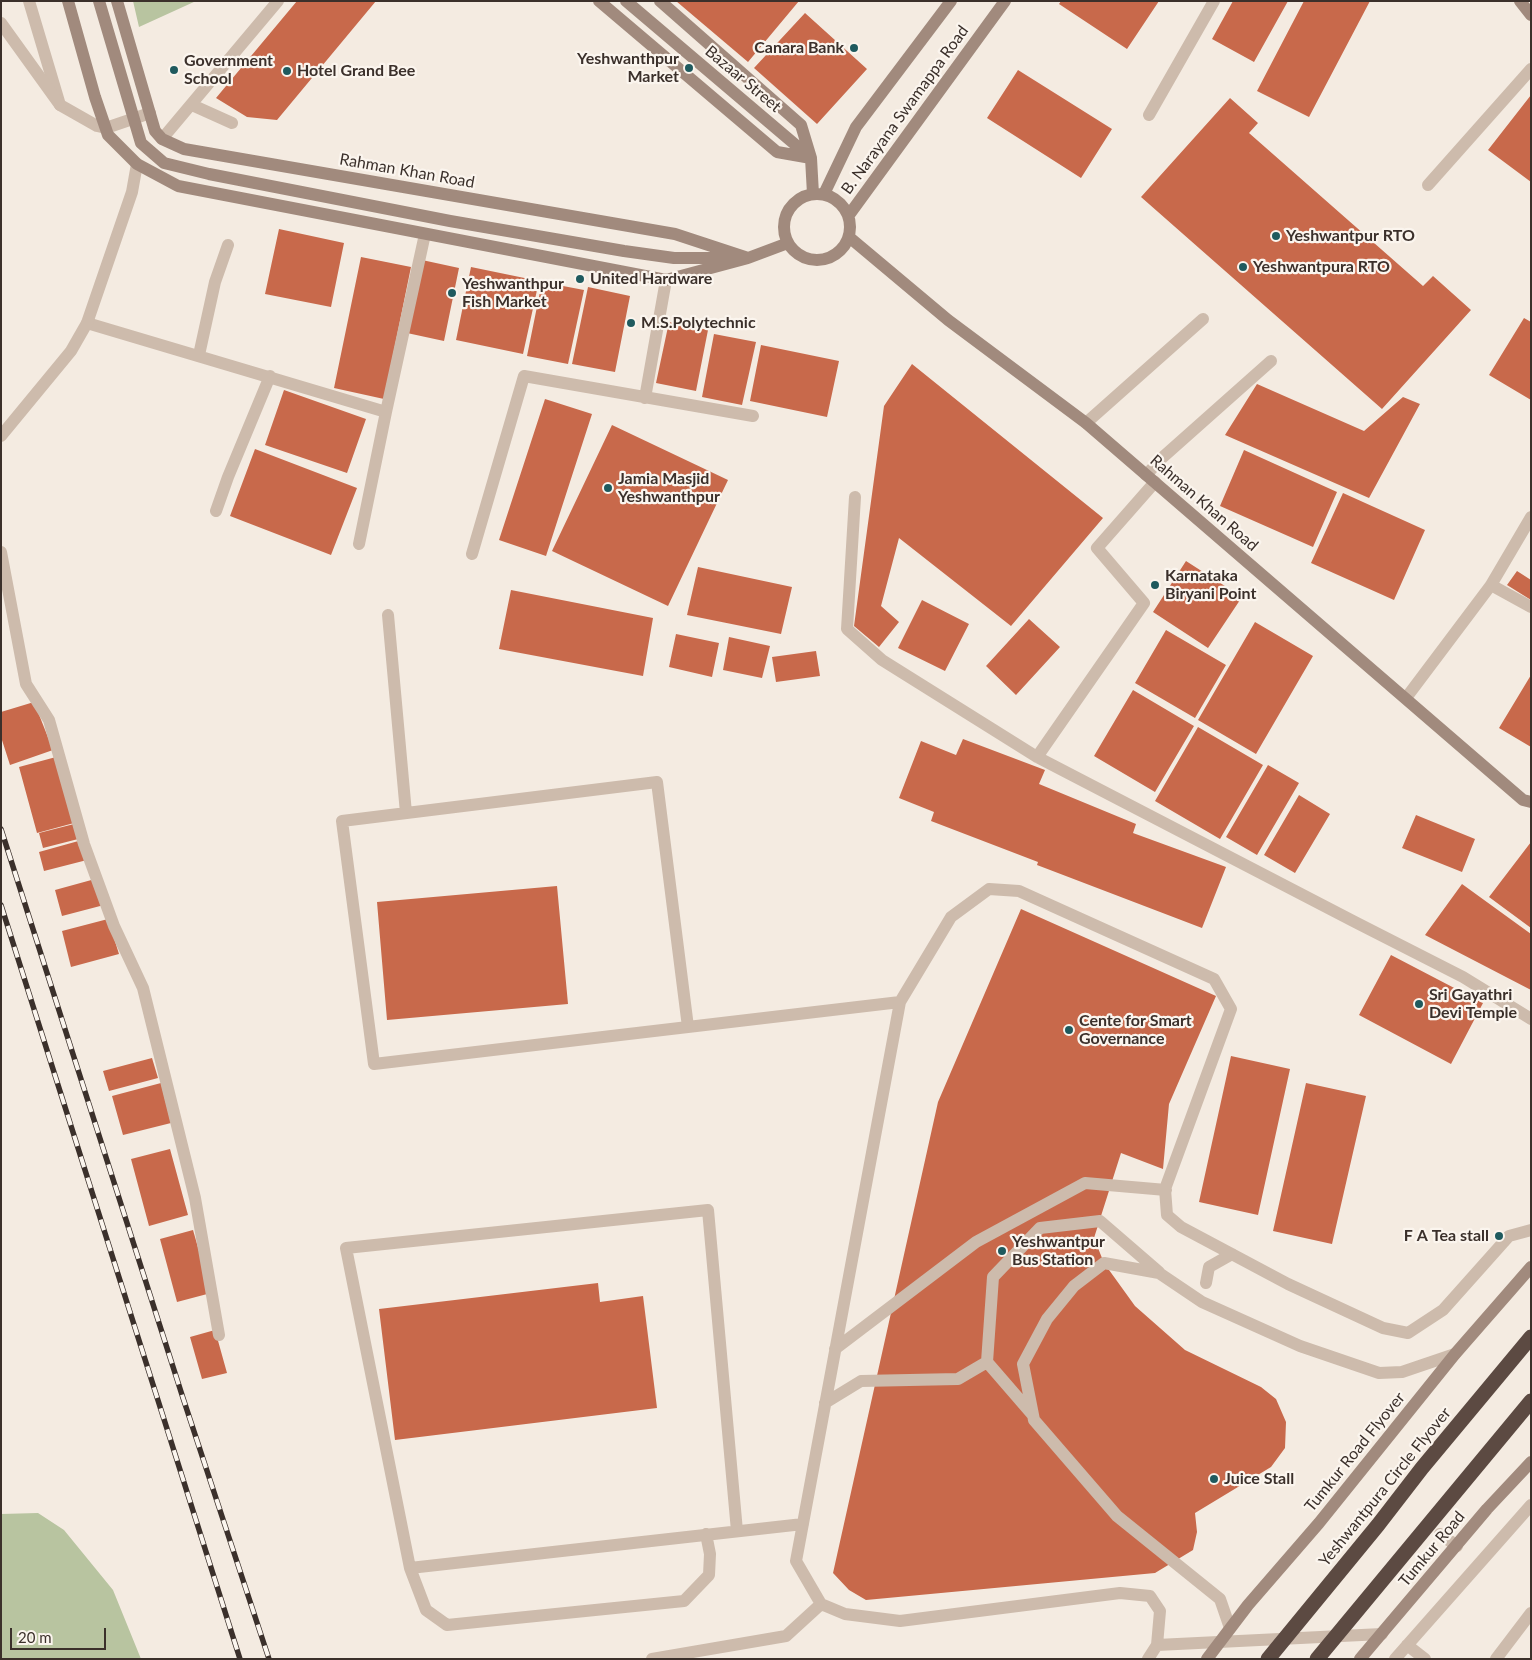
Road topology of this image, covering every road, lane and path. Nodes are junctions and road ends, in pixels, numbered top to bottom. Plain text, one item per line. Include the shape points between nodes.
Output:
1 (29, 1) edge
2 (68, 1) edge
3 (99, 1) edge
4 (117, 1) edge
5 (278, 1) edge
6 (599, 1) edge
7 (626, 1) edge
8 (660, 1) edge
9 (950, 1) edge
10 (1005, 1) edge
11 (1214, 1) edge
12 (1520, 1) edge
13 (1531, 15) edge
14 (1, 23) edge
15 (1531, 69) edge
16 (192, 105) junction
17 (60, 106) junction
18 (150, 113) junction
19 (1149, 115) dead end
20 (133, 118) junction
21 (232, 123) dead end
22 (106, 128) junction
23 (162, 139) junction
24 (143, 145) junction
25 (812, 158) junction
26 (134, 161) junction
27 (1428, 185) dead end
28 (818, 194) junction
29 (849, 214) junction
30 (425, 234) junction
31 (849, 237) junction
32 (788, 243) junction
33 (228, 245) dead end
34 (748, 258) junction
35 (666, 280) junction
36 (1203, 318) dead end
37 (87, 323) junction
38 (199, 355) junction
39 (1271, 361) dead end
40 (270, 376) junction
41 (645, 398) junction
42 (386, 412) junction
43 (753, 416) dead end
44 (1086, 423) junction
45 (1, 436) edge
46 (1151, 479) junction
47 (855, 497) dead end
48 (216, 511) dead end
49 (1531, 517) edge
50 (360, 544) dead end
51 (1, 552) edge
52 (472, 554) dead end
53 (1492, 585) junction
54 (1531, 607) edge
55 (388, 614) dead end
56 (1406, 698) junction
57 (1037, 756) junction
58 (1527, 801) edge
59 (1531, 812) edge
60 (406, 813) junction
61 (900, 1002) junction
62 (1531, 1019) edge
63 (688, 1027) junction
64 (1166, 1190) junction
65 (1531, 1230) edge
66 (1232, 1254) junction
67 (1531, 1267) edge
68 (1159, 1272) junction
69 (1206, 1283) dead end
70 (219, 1335) dead end
71 (1531, 1337) edge
72 (835, 1349) junction
73 (1455, 1354) junction
74 (987, 1362) junction
75 (1531, 1400) edge
76 (825, 1403) junction
77 (1033, 1416) junction
78 (1531, 1462) edge
79 (1531, 1505) edge
80 (802, 1524) junction
81 (737, 1531) junction
82 (706, 1534) junction
83 (1440, 1534) dead end
84 (1457, 1546) junction
85 (410, 1568) junction
86 (821, 1604) junction
87 (1531, 1613) edge
88 (1230, 1628) junction
89 (1382, 1634) junction
90 (1406, 1645) junction
91 (1158, 1646) junction
92 (652, 1659) edge
93 (1148, 1659) edge
94 (1207, 1659) edge
95 (1268, 1659) edge
96 (1317, 1659) edge
97 (1360, 1659) edge
98 (1395, 1659) edge
99 (1425, 1659) edge
100 (1496, 1659) edge

1 - 17 street
2 - 22 street
3 - 20 street
4 - 18 street
5 - 16 street
6 - 25 street via 777,152
7 - 25 street, Bazaar Street
8 - 25 street via 801,125
9 - 28 street, B. Narayana Swamappa Road via 856,127
10 - 29 street, B. Narayana Swamappa Road
11 - 19 street
12 - 13 street
14 - 17 street
15 - 27 street
16 - 21 street
16 - 23 street
17 - 22 street
18 - 20 street
18 - 23 street via 155,131
20 - 22 street
20 - 24 street
22 - 26 street via 108,135
23 - 34 street, Rahman Khan Road via 184,150 675,234
24 - 26 street
24 - 34 street via 164,163 450,221 674,258
25 - 28 street
26 - 30 street via 178,186
26 - 37 street via 132,192
28 - 29 street via 833,197
28 - 32 street via 803,196 788,210 783,230
29 - 31 street
30 - 35 street
30 - 42 street
31 - 32 street via 844,248 824,260 801,256
31 - 44 street, Rahman Khan Road via 948,320
32 - 34 street
33 - 38 street via 215,282
34 - 35 street
35 - 41 street
36 - 44 street
37 - 38 street
37 - 45 street via 71,351
38 - 40 street
39 - 46 street via 1163,457
40 - 42 street
40 - 48 street
41 - 43 street
41 - 52 street via 524,376
42 - 50 street
44 - 46 street, Rahman Khan Road
46 - 56 street, Rahman Khan Road
46 - 57 street via 1098,548 1144,603
47 - 57 street via 847,629 882,660
49 - 53 street
51 - 70 street via 26,684 49,720 84,844 114,926 143,988 195,1198
53 - 54 street
53 - 56 street
55 - 60 street
56 - 58 street, Rahman Khan Road
57 - 62 street via 1463,977
58 - 59 street, Rahman Khan Road
60 - 63 street via 657,782
60 - 63 street via 342,821 374,1064
61 - 63 street
61 - 64 street via 951,917 989,889 1019,890 1214,978 1231,1009
61 - 72 street
64 - 66 street via 1166,1215 1181,1227
64 - 72 street via 1085,1183 976,1242
65 - 66 street via 1509,1236 1443,1310 1408,1334 1382,1328
66 - 69 street via 1209,1267
67 - 73 street, Tumkur Road Flyover
68 - 73 street via 1202,1302 1300,1346 1379,1373 1402,1372
68 - 74 street via 1100,1221 1040,1228 993,1277
68 - 77 street via 1104,1263 1074,1286 1047,1319 1023,1364
71 - 95 highway, Yeshwantpura Circle Flyover
72 - 76 street
73 - 88 street, Tumkur Road Flyover
74 - 76 street via 958,1379 861,1381
74 - 77 street
75 - 96 highway
76 - 80 street
77 - 88 street via 1116,1516 1220,1599
78 - 84 street, Tumkur Road
79 - 90 street
80 - 81 street
80 - 86 street via 796,1561
81 - 82 street
81 - 85 street via 708,1210 346,1248
82 - 85 street
82 - 85 street via 710,1554 709,1575 684,1602 446,1625 426,1610
83 - 84 street
84 - 89 street, Tumkur Road
86 - 91 street via 845,1614 900,1621 1120,1593 1150,1596 1160,1611
86 - 92 street via 786,1636
87 - 100 street
88 - 94 street, Tumkur Road Flyover
89 - 91 street
89 - 97 street, Tumkur Road
90 - 98 street
90 - 99 street
91 - 93 street

